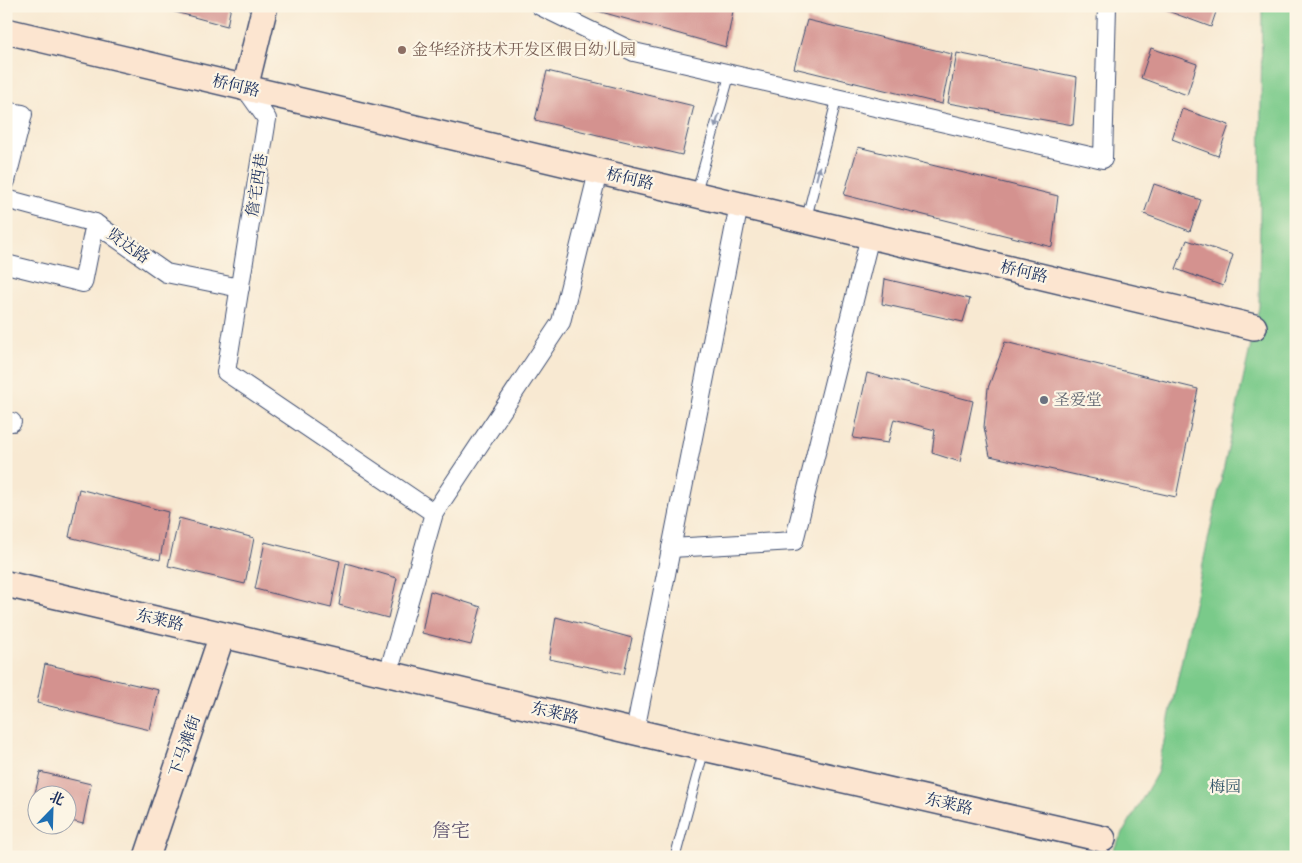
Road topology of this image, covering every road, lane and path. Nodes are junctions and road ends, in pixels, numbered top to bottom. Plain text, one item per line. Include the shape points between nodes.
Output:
1 (265, 6) edge
2 (540, 6) edge
3 (1107, 6) edge
4 (6, 31) edge
5 (730, 74) junction
6 (245, 88) junction
7 (837, 98) junction
8 (6, 111) edge
9 (598, 172) junction
10 (6, 181) edge
11 (696, 194) junction
12 (6, 199) edge
13 (739, 205) junction
14 (806, 220) junction
15 (95, 222) junction
16 (870, 236) junction
17 (6, 264) edge
18 (240, 288) junction
19 (1254, 326) dead end
20 (434, 513) junction
21 (671, 548) junction
22 (6, 584) edge
23 (222, 635) junction
24 (388, 674) junction
25 (635, 731) junction
26 (704, 748) junction
27 (1103, 839) dead end
28 (147, 857) edge
29 (675, 857) edge

1 - 6 street
2 - 5 street via 634,52
3 - 7 street via 1103,159
4 - 6 street, 桥何路
5 - 7 street
5 -> 11 lane
6 - 9 street, 桥何路
6 - 18 street, 詹宅西巷 via 267,119
14 -> 7 lane
8 - 10 street via 23,114
9 - 11 street, 桥何路
9 - 20 street via 561,322
11 - 13 street, 桥何路
12 - 15 street
13 - 14 street, 桥何路
13 - 21 street
14 - 16 street, 桥何路
15 - 17 street, 贤达路 via 84,283
15 - 18 street, 贤达路 via 166,273
16 - 19 street, 桥何路
16 - 21 street via 794,542
18 - 20 street, 詹宅西巷 via 226,372
20 - 24 street
21 - 25 street
22 - 23 street, 东莱路
23 - 24 street, 东莱路
23 - 28 street, 下马滩街
24 - 25 street, 东莱路
25 - 26 street, 东莱路
26 - 27 street, 东莱路
26 - 29 lane

